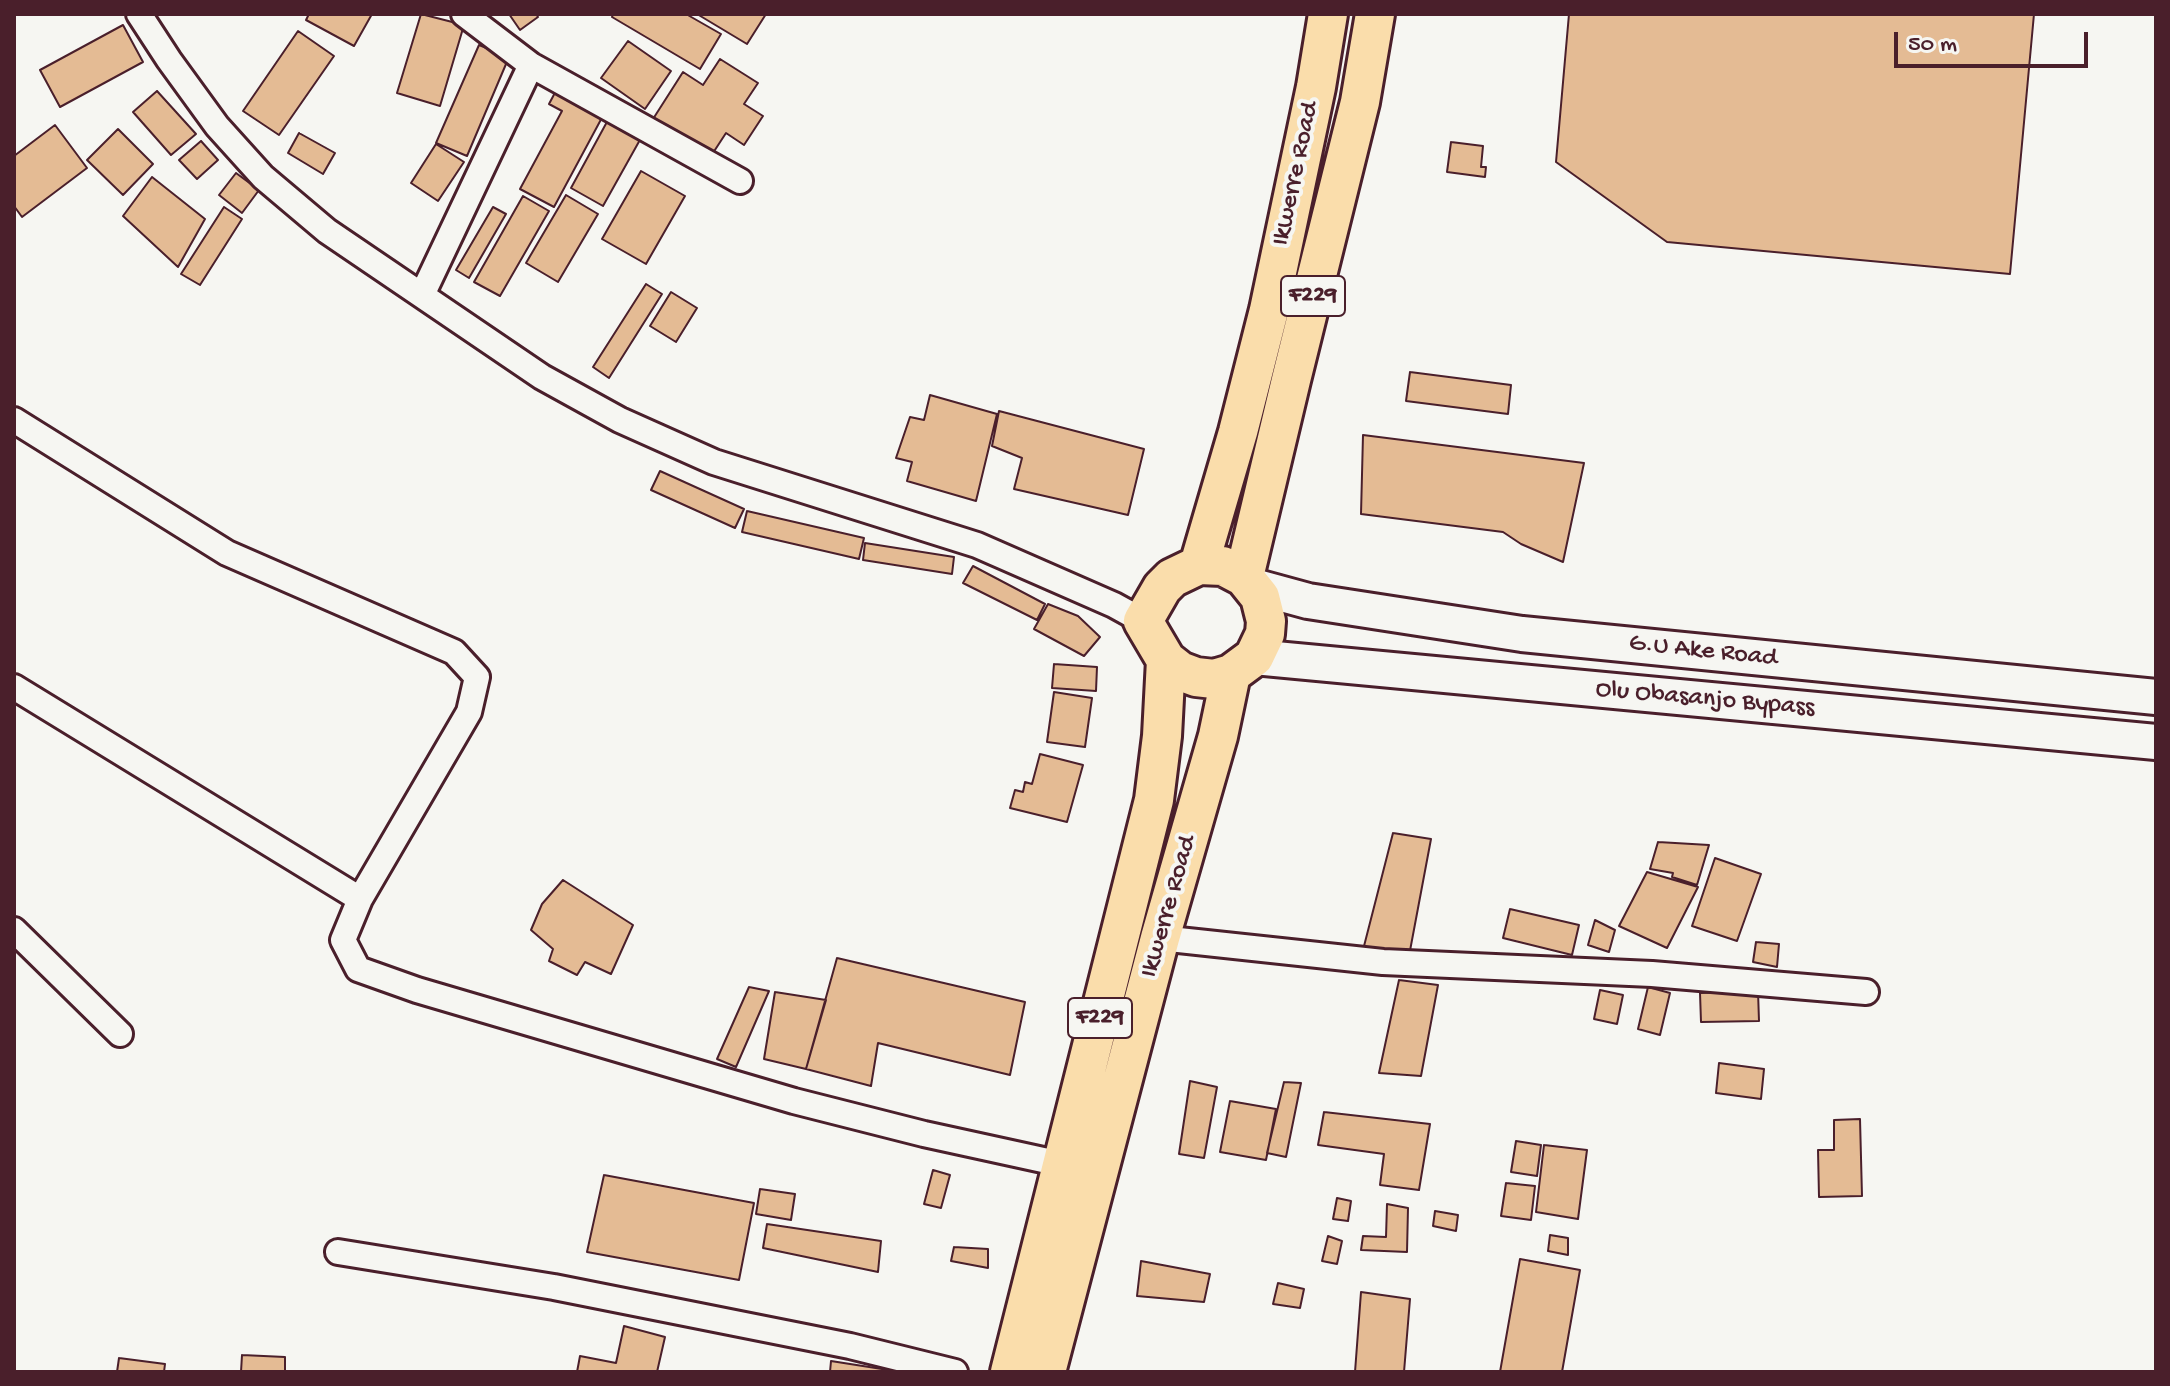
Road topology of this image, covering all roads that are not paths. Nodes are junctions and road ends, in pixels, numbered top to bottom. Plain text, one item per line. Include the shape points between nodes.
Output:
1 (139, 14) edge
2 (464, 14) edge
3 (1328, 14) edge
4 (1375, 14) edge
5 (531, 65) junction
6 (740, 181) dead end
7 (422, 295) junction
8 (14, 420) edge
9 (1199, 565) junction
10 (1249, 582) junction
11 (1143, 621) junction
12 (1166, 660) junction
13 (1243, 666) junction
14 (14, 687) edge
15 (2156, 697) edge
16 (2156, 742) edge
17 (360, 899) junction
18 (14, 930) edge
19 (1160, 938) junction
20 (1866, 992) dead end
21 (120, 1034) dead end
22 (1082, 1168) junction
23 (338, 1252) dead end
24 (955, 1372) edge
25 (1010, 1372) edge
26 (1046, 1372) edge

1 - 7 street via 209,115 263,177 327,231
2 - 5 street
3 - 9 main road, Ikwerre Road / F229 via 1269,310
4 - 10 main road, F229 via 1360,102
5 - 6 street
5 - 7 street
7 - 11 street via 542,377 647,432 714,462 977,545
8 - 17 street via 227,553 454,652 477,677 469,712
9 - 10 main road via 1223,566
9 - 11 main road via 1172,578
10 - 13 main road, F229 via 1260,597 1266,621 1265,634
10 - 15 main road, G.U Ake Road via 1308,601 1522,634
11 - 12 main road
12 - 13 main road via 1180,671 1214,679
12 - 22 main road, F229 via 1154,800
13 - 16 main road, Olu Obasanjo Bypass
13 - 19 main road, Ikwerre Road / F229
14 - 17 street
17 - 22 street via 343,940 358,969 794,1101
18 - 21 street
19 - 20 street via 1383,962 1652,974
19 - 22 main road, Ikwerre Road / F229
22 - 25 main road, F229
22 - 26 main road, Ikwerre Road / F229
23 - 24 street via 554,1287

